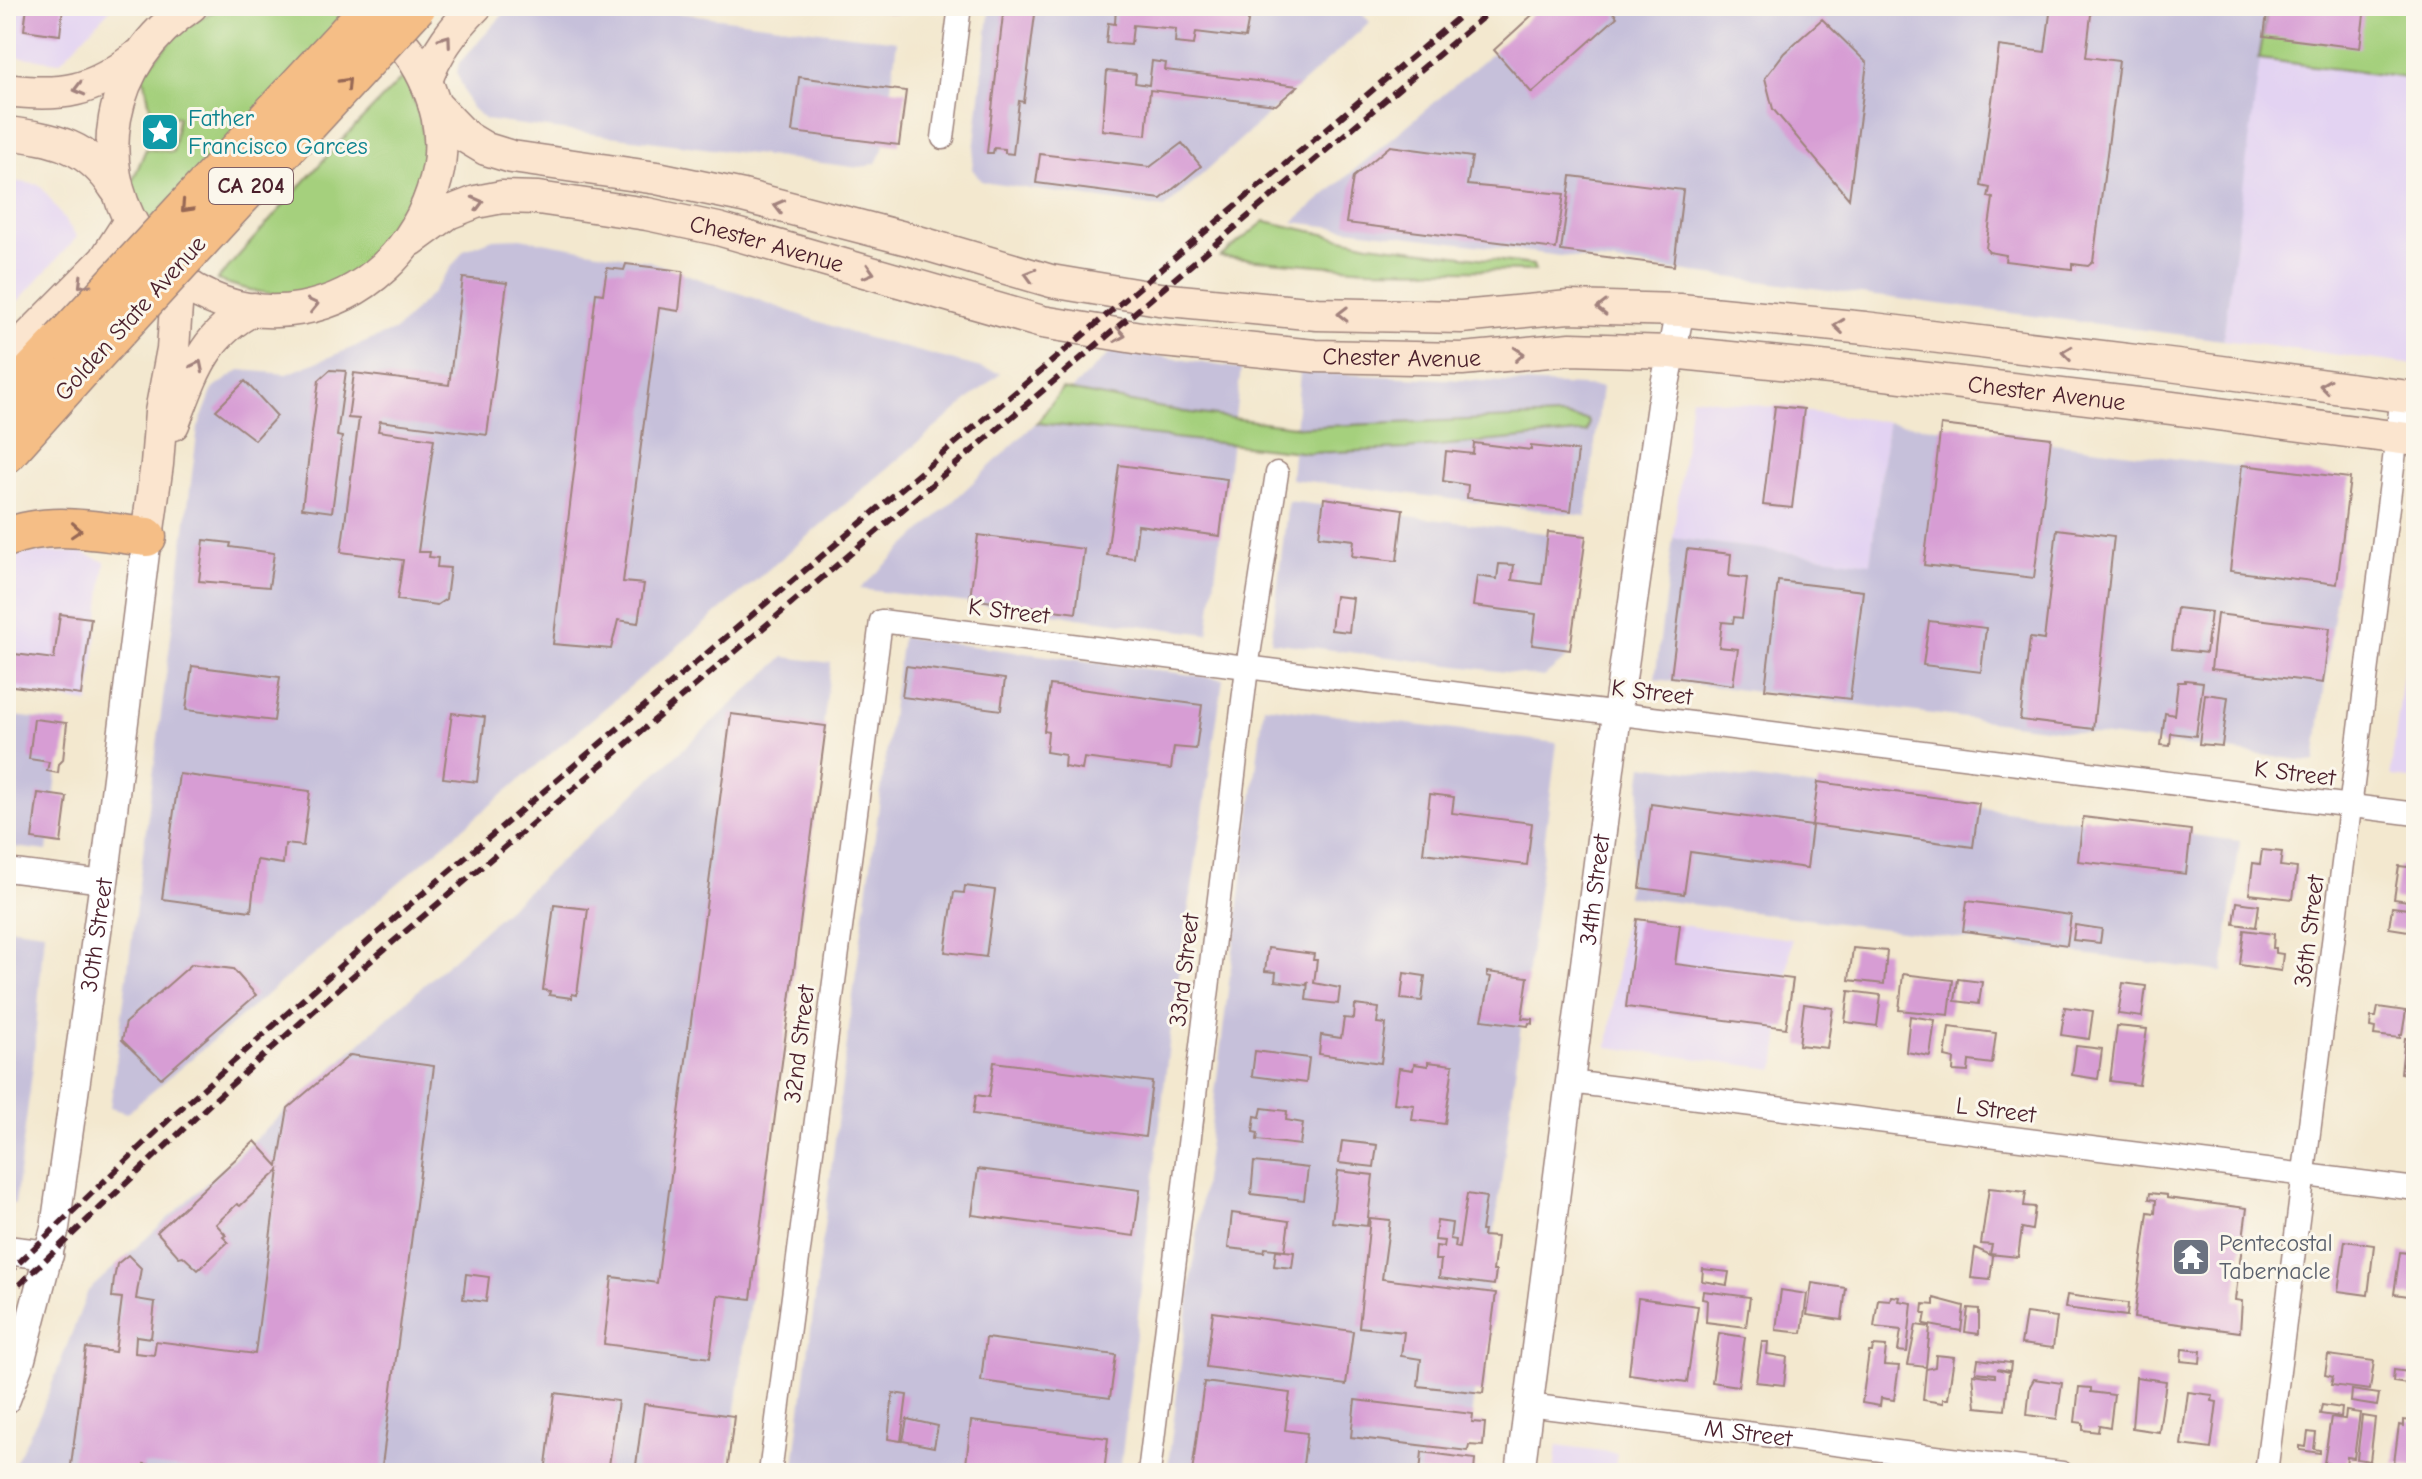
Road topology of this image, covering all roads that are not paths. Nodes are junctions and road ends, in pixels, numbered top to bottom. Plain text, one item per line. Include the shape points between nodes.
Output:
1 (190, 6) edge
2 (360, 6) edge
3 (372, 6) edge
4 (417, 6) edge
5 (476, 6) edge
6 (960, 6) edge
7 (142, 52) junction
8 (6, 90) edge
9 (430, 92) junction
10 (6, 133) edge
11 (943, 138) dead end
12 (124, 206) junction
13 (411, 240) junction
14 (178, 278) junction
15 (254, 309) junction
16 (1680, 310) junction
17 (1671, 352) junction
18 (73, 354) junction
19 (6, 360) edge
20 (2409, 397) edge
21 (6, 399) edge
22 (2407, 439) edge
23 (6, 454) edge
24 (157, 464) junction
25 (1277, 473) dead end
26 (147, 537) junction
27 (6, 538) edge
28 (881, 621) joint
29 (1247, 668) junction
30 (1617, 714) junction
31 (2351, 806) junction
32 (2416, 814) edge
33 (6, 870) edge
34 (104, 882) junction
35 (1570, 1082) junction
36 (2304, 1175) junction
37 (2416, 1189) edge
38 (6, 1250) edge
39 (49, 1255) junction
40 (6, 1399) edge
41 (1528, 1405) junction
42 (770, 1473) edge
43 (1149, 1473) edge
44 (1520, 1473) edge
45 (2062, 1473) edge
46 (2266, 1473) edge

1 - 7 main road
2 - 9 main road via 393,31 412,54
3 -> 18 highway, Golden State Avenue / CA 204, bridge
18 -> 4 highway, Golden State Avenue / CA 204, bridge
9 -> 5 main road via 433,60
6 - 11 street
7 -> 8 main road via 87,88 57,94
7 - 12 main road via 122,91 112,134
9 - 13 main road via 440,139 437,175
16 -> 9 main road, Chester Avenue via 1569,307 1461,317 1349,314 1159,299 1051,281 743,196 512,157 466,137
10 - 12 main road via 69,145 91,158 105,171
12 - 14 main road via 159,262
12 -> 19 main road via 105,260
15 -> 13 main road via 287,311 349,294 383,270
13 -> 17 main road, Chester Avenue via 448,213 476,202 538,198 718,229 1042,322 1153,340 1330,356 1462,359 1571,349
14 - 15 main road via 227,304
14 - 24 main road, 30th Street
24 -> 15 main road, 30th Street via 195,370 214,338
16 - 17 street, 34th Street
20 -> 16 main road, Chester Avenue via 1865,328
17 - 22 main road, Chester Avenue
17 - 30 street, 34th Street
18 - 21 highway, Golden State Avenue / CA 204
18 - 23 highway, Golden State Avenue / CA 204
20 - 22 street, 36th Street
22 - 31 street, 36th Street
24 - 26 main road, 30th Street
25 - 29 street, 33rd Street
27 -> 26 highway via 44,529
26 - 34 street, 30th Street
28 - 29 street, K Street
28 - 42 street, 32nd Street
29 - 30 street, K Street
29 - 43 street, 33rd Street
30 - 31 street, K Street
30 - 35 street, 34th Street
31 - 32 street, K Street
31 - 36 street, 36th Street
33 - 34 street
34 - 39 street, 30th Street
35 - 36 street, L Street
35 - 41 street, 34th Street
36 - 37 street, L Street
36 - 46 street, 36th Street
38 - 39 street
39 - 40 street, 30th Street
41 - 44 street, 34th Street
41 - 45 street, M Street

